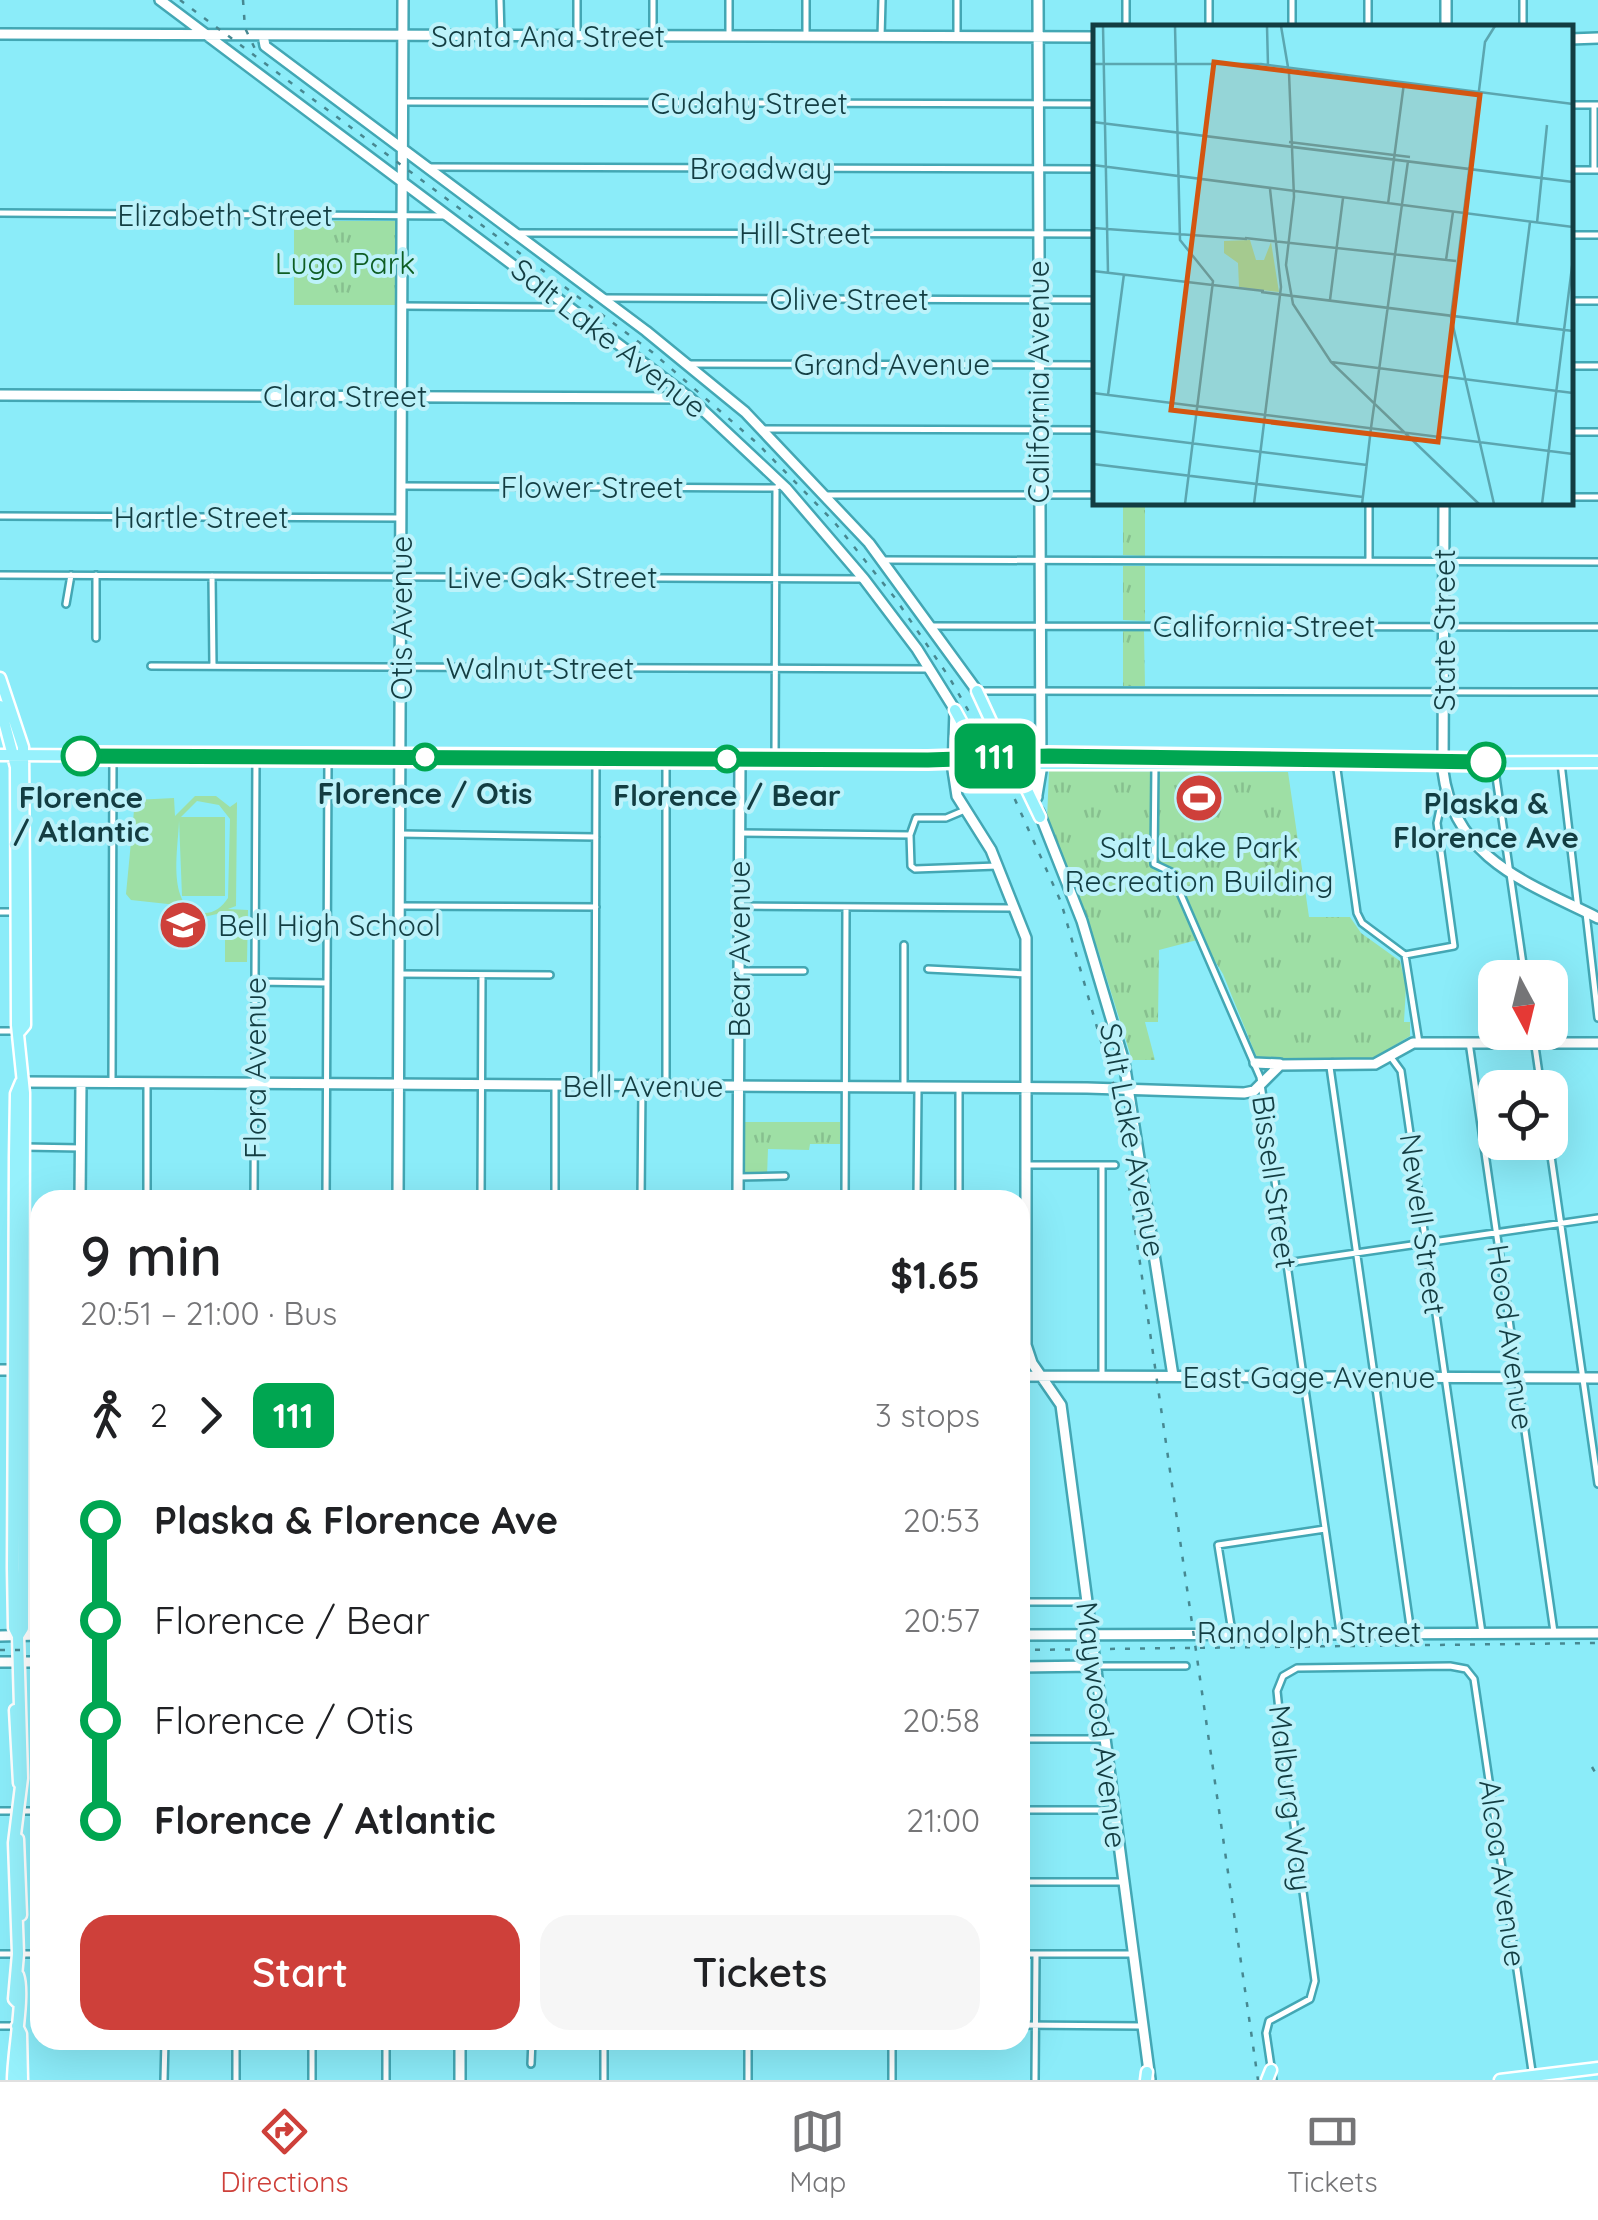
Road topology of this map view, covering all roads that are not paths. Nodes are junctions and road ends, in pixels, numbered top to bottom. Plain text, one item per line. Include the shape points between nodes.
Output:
1 (160, 0) edge
2 (403, 0) edge
3 (500, 0) edge
4 (577, 0) edge
5 (653, 0) edge
6 (729, 0) edge
7 (806, 0) edge
8 (882, 0) edge
9 (957, 0) edge
10 (1038, 0) edge
11 (0, 34) edge
12 (263, 35) junction
13 (208, 36) junction
14 (403, 36) junction
15 (501, 36) junction
16 (577, 36) junction
17 (653, 36) junction
18 (729, 36) junction
19 (806, 37) junction
20 (882, 37) junction
21 (957, 37) junction
22 (1039, 37) junction
23 (1093, 37) edge
24 (402, 102) junction
25 (1039, 104) junction
26 (1093, 104) edge
27 (1596, 105) edge
28 (402, 149) junction
29 (427, 167) junction
30 (1039, 169) junction
31 (1093, 169) edge
32 (1596, 170) edge
33 (402, 181) junction
34 (0, 213) edge
35 (402, 216) junction
36 (451, 216) junction
37 (515, 233) junction
38 (1038, 234) junction
39 (1093, 234) edge
40 (1598, 235) edge
41 (1573, 236) edge
42 (602, 298) junction
43 (1038, 300) junction
44 (1093, 300) edge
45 (402, 306) junction
46 (572, 307) junction
47 (689, 364) junction
48 (1038, 365) junction
49 (1093, 365) edge
50 (0, 394) edge
51 (402, 396) junction
52 (690, 398) junction
53 (763, 429) junction
54 (1038, 430) junction
55 (1093, 430) edge
56 (401, 486) junction
57 (779, 486) junction
58 (827, 494) junction
59 (1038, 495) junction
60 (1093, 495) edge
61 (1369, 505) edge
62 (1444, 505) edge
63 (0, 516) edge
64 (401, 518) junction
65 (882, 560) junction
66 (1038, 560) junction
67 (1369, 562) junction
68 (1444, 562) junction
69 (1598, 562) edge
70 (0, 575) edge
71 (71, 575) junction
72 (96, 576) junction
73 (212, 576) junction
74 (401, 577) junction
75 (776, 578) junction
76 (864, 579) junction
77 (66, 604) dead end
78 (931, 626) junction
79 (1038, 626) junction
80 (1444, 627) junction
81 (1598, 627) edge
82 (96, 638) dead end
83 (151, 666) dead end
84 (212, 666) junction
85 (401, 667) junction
86 (776, 669) junction
87 (930, 670) junction
88 (0, 678) edge
89 (977, 692) junction
90 (1038, 692) junction
91 (1444, 692) junction
92 (1598, 692) edge
93 (0, 706) edge
94 (955, 710) junction
95 (0, 755) edge
96 (19, 756) junction
97 (113, 756) junction
98 (256, 756) junction
99 (980, 756) junction
100 (328, 757) junction
101 (400, 757) junction
102 (596, 758) junction
103 (666, 758) junction
104 (740, 759) junction
105 (775, 759) junction
106 (954, 760) junction
107 (1011, 760) junction
108 (1038, 760) junction
109 (1154, 760) junction
110 (1336, 761) junction
111 (1443, 762) junction
112 (1494, 762) junction
113 (1560, 762) junction
114 (1598, 762) edge
115 (1445, 786) junction
116 (965, 810) junction
117 (1040, 817) junction
118 (740, 833) junction
119 (400, 834) junction
120 (910, 835) junction
121 (596, 837) junction
122 (998, 866) junction
123 (1510, 875) junction
124 (400, 906) junction
125 (740, 906) junction
126 (596, 907) junction
127 (846, 908) junction
128 (1015, 908) junction
129 (1582, 910) junction
130 (0, 912) edge
131 (21, 912) junction
132 (1598, 918) edge
133 (904, 946) dead end
134 (1406, 954) junction
135 (1522, 960) edge
136 (928, 969) dead end
137 (739, 970) junction
138 (804, 970) dead end
139 (399, 974) junction
140 (482, 974) junction
141 (1026, 974) junction
142 (550, 975) dead end
143 (255, 982) junction
144 (327, 982) junction
145 (1598, 1018) edge
146 (0, 1031) edge
147 (20, 1031) junction
148 (1568, 1040) edge
149 (1478, 1041) edge
150 (1469, 1042) junction
151 (1598, 1042) edge
152 (1419, 1043) junction
153 (1390, 1056) junction
154 (1256, 1063) junction
155 (1283, 1065) junction
156 (1330, 1065) junction
157 (21, 1082) junction
158 (81, 1082) junction
159 (112, 1083) junction
160 (147, 1083) junction
161 (255, 1084) junction
162 (327, 1084) junction
163 (398, 1084) junction
164 (1261, 1084) junction
165 (482, 1085) junction
166 (556, 1086) junction
167 (596, 1086) junction
168 (642, 1086) junction
169 (666, 1086) junction
170 (739, 1086) junction
171 (846, 1087) junction
172 (904, 1088) junction
173 (918, 1088) junction
174 (959, 1088) junction
175 (1026, 1088) junction
176 (1130, 1092) junction
177 (19, 1147) junction
178 (81, 1148) junction
179 (1552, 1160) edge
180 (1025, 1165) junction
181 (1102, 1165) junction
182 (1116, 1165) dead end
183 (785, 1176) dead end
184 (738, 1177) junction
185 (80, 1190) edge
186 (147, 1190) edge
187 (254, 1190) edge
188 (326, 1190) edge
189 (398, 1190) edge
190 (481, 1190) edge
191 (555, 1190) edge
192 (641, 1190) edge
193 (738, 1190) edge
194 (845, 1190) edge
195 (917, 1190) edge
196 (959, 1190) edge
197 (1025, 1190) edge
198 (16, 1209) junction
199 (1598, 1218) edge
200 (1561, 1223) junction
201 (24, 1229) junction
202 (1496, 1232) junction
203 (1426, 1243) junction
204 (1356, 1253) junction
205 (1286, 1263) junction
206 (1030, 1353) edge
207 (0, 1370) edge
208 (20, 1370) junction
209 (30, 1370) edge
210 (1030, 1376) edge
211 (1042, 1376) junction
212 (1059, 1376) junction
213 (1102, 1376) junction
214 (1173, 1376) junction
215 (1303, 1377) junction
216 (1374, 1378) junction
217 (1446, 1378) junction
218 (1517, 1378) junction
219 (1583, 1378) junction
220 (1598, 1378) edge
221 (1061, 1405) junction
222 (1598, 1484) edge
223 (1325, 1528) junction
224 (1030, 1602) edge
225 (1086, 1602) junction
226 (1232, 1632) junction
227 (1340, 1632) junction
228 (1554, 1632) junction
229 (1411, 1633) junction
230 (1482, 1633) junction
231 (1598, 1633) edge
232 (1030, 1635) edge
233 (1090, 1635) junction
234 (0, 1636) edge
235 (18, 1636) junction
236 (30, 1636) edge
237 (18, 1660) junction
238 (30, 1661) edge
239 (0, 1662) edge
240 (1094, 1666) junction
241 (1186, 1666) dead end
242 (1030, 1667) edge
243 (1466, 1670) joint
244 (1104, 1738) junction
245 (1030, 1739) edge
246 (18, 1810) junction
247 (1030, 1810) edge
248 (1114, 1810) junction
249 (0, 1811) edge
250 (30, 1811) edge
251 (1030, 1882) edge
252 (1123, 1882) junction
253 (0, 1954) edge
254 (18, 1954) junction
255 (30, 1954) edge
256 (1030, 1954) edge
257 (1036, 1954) junction
258 (1132, 1954) junction
259 (1030, 2025) edge
260 (1035, 2025) junction
261 (0, 2026) edge
262 (17, 2026) junction
263 (1141, 2026) junction
264 (165, 2050) edge
265 (236, 2050) edge
266 (312, 2050) edge
267 (386, 2050) edge
268 (460, 2050) edge
269 (532, 2050) edge
270 (604, 2050) edge
271 (748, 2050) edge
272 (892, 2050) edge
273 (532, 2064) dead end
274 (1598, 2068) edge
275 (1148, 2077) edge
276 (1270, 2077) edge
277 (1533, 2078) edge
278 (13, 2080) edge
279 (22, 2080) edge
280 (164, 2080) edge
281 (236, 2080) edge
282 (312, 2080) edge
283 (386, 2080) edge
284 (460, 2080) edge
285 (604, 2080) edge
286 (748, 2080) edge
287 (892, 2080) edge
288 (1035, 2080) edge
289 (1500, 2080) edge

1 - 13 street, Salt Lake Avenue
2 - 14 street, Otis Avenue
3 - 15 street
4 - 16 street
5 - 17 street
6 - 18 street
7 - 19 street
8 - 20 street
9 - 21 street
10 - 22 street, California Avenue
11 - 13 street, Santa Ana Street
12 - 13 street, Santa Ana Street
12 - 14 street, Santa Ana Street
12 - 28 street, Salt Lake Avenue via 264,46
13 - 33 street, Salt Lake Avenue
14 - 15 street, Santa Ana Street
14 - 24 street, Otis Avenue
15 - 16 street, Santa Ana Street
16 - 17 street, Santa Ana Street
17 - 18 street, Santa Ana Street
18 - 19 street, Santa Ana Street
19 - 20 street, Santa Ana Street
20 - 21 street, Santa Ana Street
21 - 22 street, Santa Ana Street
22 - 23 street, Santa Ana Street
22 - 25 street, California Avenue
24 - 25 street, Cudahy Street
24 - 28 street, Otis Avenue
25 - 26 street, Cudahy Street
25 - 30 street, California Avenue
27 - 32 street
28 - 29 street, Salt Lake Avenue
28 - 33 street, Otis Avenue
29 - 30 street, Broadway
29 - 37 street, Salt Lake Avenue
30 - 31 street, Broadway
30 - 38 street, California Avenue
33 - 35 street, Otis Avenue
33 - 36 street, Salt Lake Avenue
34 - 35 street, Elizabeth Street
35 - 36 street, Elizabeth Street
35 - 45 street, Otis Avenue
36 - 46 street, Salt Lake Avenue
37 - 38 street, Hill Street
37 - 42 street, Salt Lake Avenue
38 - 39 street, Hill Street
38 - 43 street, California Avenue
40 - 41 street
42 - 43 street, Olive Street
42 - 47 street, Salt Lake Avenue
43 - 44 street, Olive Street
43 - 48 street, California Avenue
45 - 46 street
45 - 51 street, Otis Avenue
46 - 52 street, Salt Lake Avenue
47 - 48 street, Grand Avenue
47 - 53 street, Salt Lake Avenue
48 - 49 street, Grand Avenue
48 - 54 street, California Avenue
50 - 51 street, Clara Street
51 - 52 street, Clara Street
51 - 56 street, Otis Avenue
52 - 57 street, Salt Lake Avenue
53 - 54 street
53 - 58 street, Salt Lake Avenue
54 - 55 street
54 - 59 street, California Avenue
56 - 57 street, Flower Street
56 - 64 street, Otis Avenue
57 - 75 street
57 - 76 street, Salt Lake Avenue
58 - 59 street
58 - 65 street, Salt Lake Avenue
59 - 60 street
59 - 66 street, California Avenue
61 - 67 street
62 - 68 street, State Street
63 - 64 street, Hartle Street
64 - 74 street, Otis Avenue
65 - 66 street
65 - 78 street, Salt Lake Avenue
66 - 67 street
66 - 79 street, California Avenue
67 - 68 street
68 - 69 street
68 - 80 street, State Street
70 - 71 street, Live Oak Street
71 - 72 street, Live Oak Street
71 - 77 street
72 - 73 street, Live Oak Street
72 - 82 street
73 - 74 street, Live Oak Street
73 - 84 street
74 - 75 street, Live Oak Street
74 - 85 street, Otis Avenue
75 - 76 street, Live Oak Street
75 - 86 street
76 - 87 street, Salt Lake Avenue
78 - 79 street, California Street
78 - 89 street, Salt Lake Avenue
79 - 80 street, California Street
79 - 90 street, California Avenue
80 - 81 street, California Street
80 - 91 street, State Street
83 - 84 street, Walnut Street
84 - 85 street, Walnut Street
85 - 86 street, Walnut Street
85 - 101 street, Otis Avenue
86 - 87 street, Walnut Street
86 - 105 street
87 - 94 street, Salt Lake Avenue
88 - 96 main road
89 - 90 street
89 - 107 main road
90 - 91 street
90 - 108 street, California Avenue
91 - 92 street
91 - 111 street, State Street
93 - 96 main road
94 - 99 main road
94 - 106 street
95 - 96 main road
96 - 97 main road
96 - 131 main road
97 - 98 main road
97 - 159 street
98 - 100 main road
98 - 143 street, Flora Avenue
99 - 106 main road
99 - 107 main road
100 - 101 main road
100 - 144 street
101 - 102 main road
101 - 119 street, Otis Avenue
102 - 103 main road
102 - 121 street
103 - 104 main road
103 - 169 street
104 - 105 main road
104 - 118 street, Bear Avenue
105 - 106 main road
106 - 107 main road
106 - 116 street via 955,788
107 - 108 main road
107 - 117 main road
108 - 109 main road
108 - 117 street, Salt Lake Avenue
109 - 110 main road
109 - 154 street, Bissell Street via 1154,864 1170,869
110 - 111 main road
110 - 134 street via 1359,919
111 - 112 main road
111 - 115 street, State Street
112 - 113 main road
112 - 123 street
113 - 114 main road
113 - 129 street
115 - 123 street, State Street via 1470,841
115 - 134 street via 1437,823 1454,946
116 - 120 street via 916,818
116 - 122 street
117 - 176 street, Salt Lake Avenue via 1098,972
118 - 120 street
118 - 125 street, Bear Avenue
119 - 121 street
119 - 124 street, Otis Avenue
120 - 122 street via 915,869
121 - 126 street
122 - 128 street
123 - 129 street, State Street
123 - 135 street
124 - 126 street
124 - 139 street, Otis Avenue
125 - 127 street
125 - 137 street, Bear Avenue
126 - 167 street
127 - 128 street
127 - 171 street
128 - 141 street via 1026,938
129 - 132 street, State Street
129 - 145 street
130 - 131 street
131 - 147 main road
133 - 172 street
134 - 152 street
136 - 141 street
137 - 138 street
137 - 170 street, Bear Avenue
139 - 140 street
139 - 163 street, Otis Avenue
140 - 142 street
140 - 165 street
141 - 175 street
143 - 144 street
143 - 161 street, Flora Avenue
144 - 162 street
146 - 147 street
147 - 157 main road
148 - 151 street
149 - 150 street
150 - 152 street
150 - 202 street, Hood Avenue
152 - 153 street
153 - 156 street via 1375,1064
153 - 203 street, Newell Street via 1401,1070
154 - 155 street
154 - 164 street, Bissell Street
155 - 156 street
155 - 164 street
156 - 204 street
157 - 158 street, Bell Avenue
157 - 177 main road
158 - 159 street, Bell Avenue
158 - 178 street
159 - 160 street, Bell Avenue
160 - 161 street, Bell Avenue
160 - 186 street
161 - 162 street, Bell Avenue
161 - 187 street, Flora Avenue
162 - 163 street, Bell Avenue
162 - 188 street
163 - 165 street, Bell Avenue
163 - 189 street, Otis Avenue
164 - 176 street, Bell Avenue via 1244,1093
164 - 205 street, Bissell Street
165 - 166 street, Bell Avenue
165 - 190 street
166 - 167 street, Bell Avenue
166 - 191 street
167 - 168 street, Bell Avenue
168 - 169 street, Bell Avenue
168 - 192 street
169 - 170 street, Bell Avenue
170 - 171 street, Bell Avenue
170 - 184 street, Bear Avenue
171 - 172 street, Bell Avenue
171 - 194 street
172 - 173 street, Bell Avenue
173 - 174 street, Bell Avenue
173 - 195 street
174 - 175 street, Bell Avenue
174 - 196 street
175 - 176 street, Bell Avenue
175 - 180 street
176 - 214 street, Salt Lake Avenue
177 - 178 street
177 - 198 main road
177 - 201 main road
178 - 185 street
179 - 200 street
180 - 181 street
180 - 197 street
181 - 182 street
181 - 213 street
183 - 184 street
184 - 193 street, Bear Avenue
198 - 201 main road
198 - 208 main road
199 - 200 street
200 - 202 street
200 - 219 street
201 - 208 main road
202 - 203 street
202 - 218 street, Hood Avenue
203 - 204 street
203 - 217 street, Newell Street
204 - 205 street
204 - 216 street
205 - 215 street, Bissell Street
206 - 211 street
207 - 208 street
208 - 209 street
208 - 235 main road
210 - 211 street, East Gage Avenue
211 - 212 street, East Gage Avenue
211 - 221 street, Maywood Avenue
212 - 213 street, East Gage Avenue
212 - 221 street
213 - 214 street, East Gage Avenue
214 - 215 street, East Gage Avenue
215 - 216 street, East Gage Avenue
215 - 223 street, Bissell Street
216 - 217 street, East Gage Avenue
216 - 229 street
217 - 218 street, East Gage Avenue
217 - 230 street, Newell Street
218 - 219 street, East Gage Avenue
218 - 228 street, Hood Avenue
219 - 220 street, East Gage Avenue
219 - 222 street
221 - 225 street, Maywood Avenue
223 - 226 street via 1218,1545
223 - 227 street, Bissell Street
224 - 225 street
225 - 233 street, Maywood Avenue
226 - 227 street, Randolph Street
226 - 233 street, Randolph Street
227 - 229 street, Randolph Street
228 - 230 street, Randolph Street
228 - 231 street, Randolph Street
229 - 230 street, Randolph Street
232 - 233 street, Randolph Street
233 - 240 street, Maywood Avenue
234 - 235 street
235 - 236 street
235 - 237 main road
237 - 238 street
237 - 239 street
237 - 246 main road
240 - 241 street, Randolph Street
240 - 242 street, Randolph Street
240 - 244 street, Maywood Avenue
243 - 276 street, Malburg Way via 1297,1668 1283,1676 1280,1720 1316,1981 1310,2000 1269,2021
243 - 277 street, Alcoa Avenue via 1474,1679
244 - 245 street
244 - 248 street, Maywood Avenue
246 - 249 street
246 - 250 street
246 - 254 main road
247 - 248 street
248 - 252 street, Maywood Avenue
251 - 252 street
252 - 258 street, Maywood Avenue
253 - 254 street
254 - 255 street
254 - 262 main road
256 - 257 street
257 - 258 street
257 - 260 street
258 - 263 street, Maywood Avenue
259 - 260 street
260 - 263 street
260 - 288 street
261 - 262 street
262 - 278 main road
262 - 279 main road
263 - 275 street, Maywood Avenue
264 - 280 street
265 - 281 street
266 - 282 street
267 - 283 street
268 - 284 street
269 - 273 street
270 - 285 street
271 - 286 street
272 - 287 street
274 - 277 main road
277 - 289 main road

